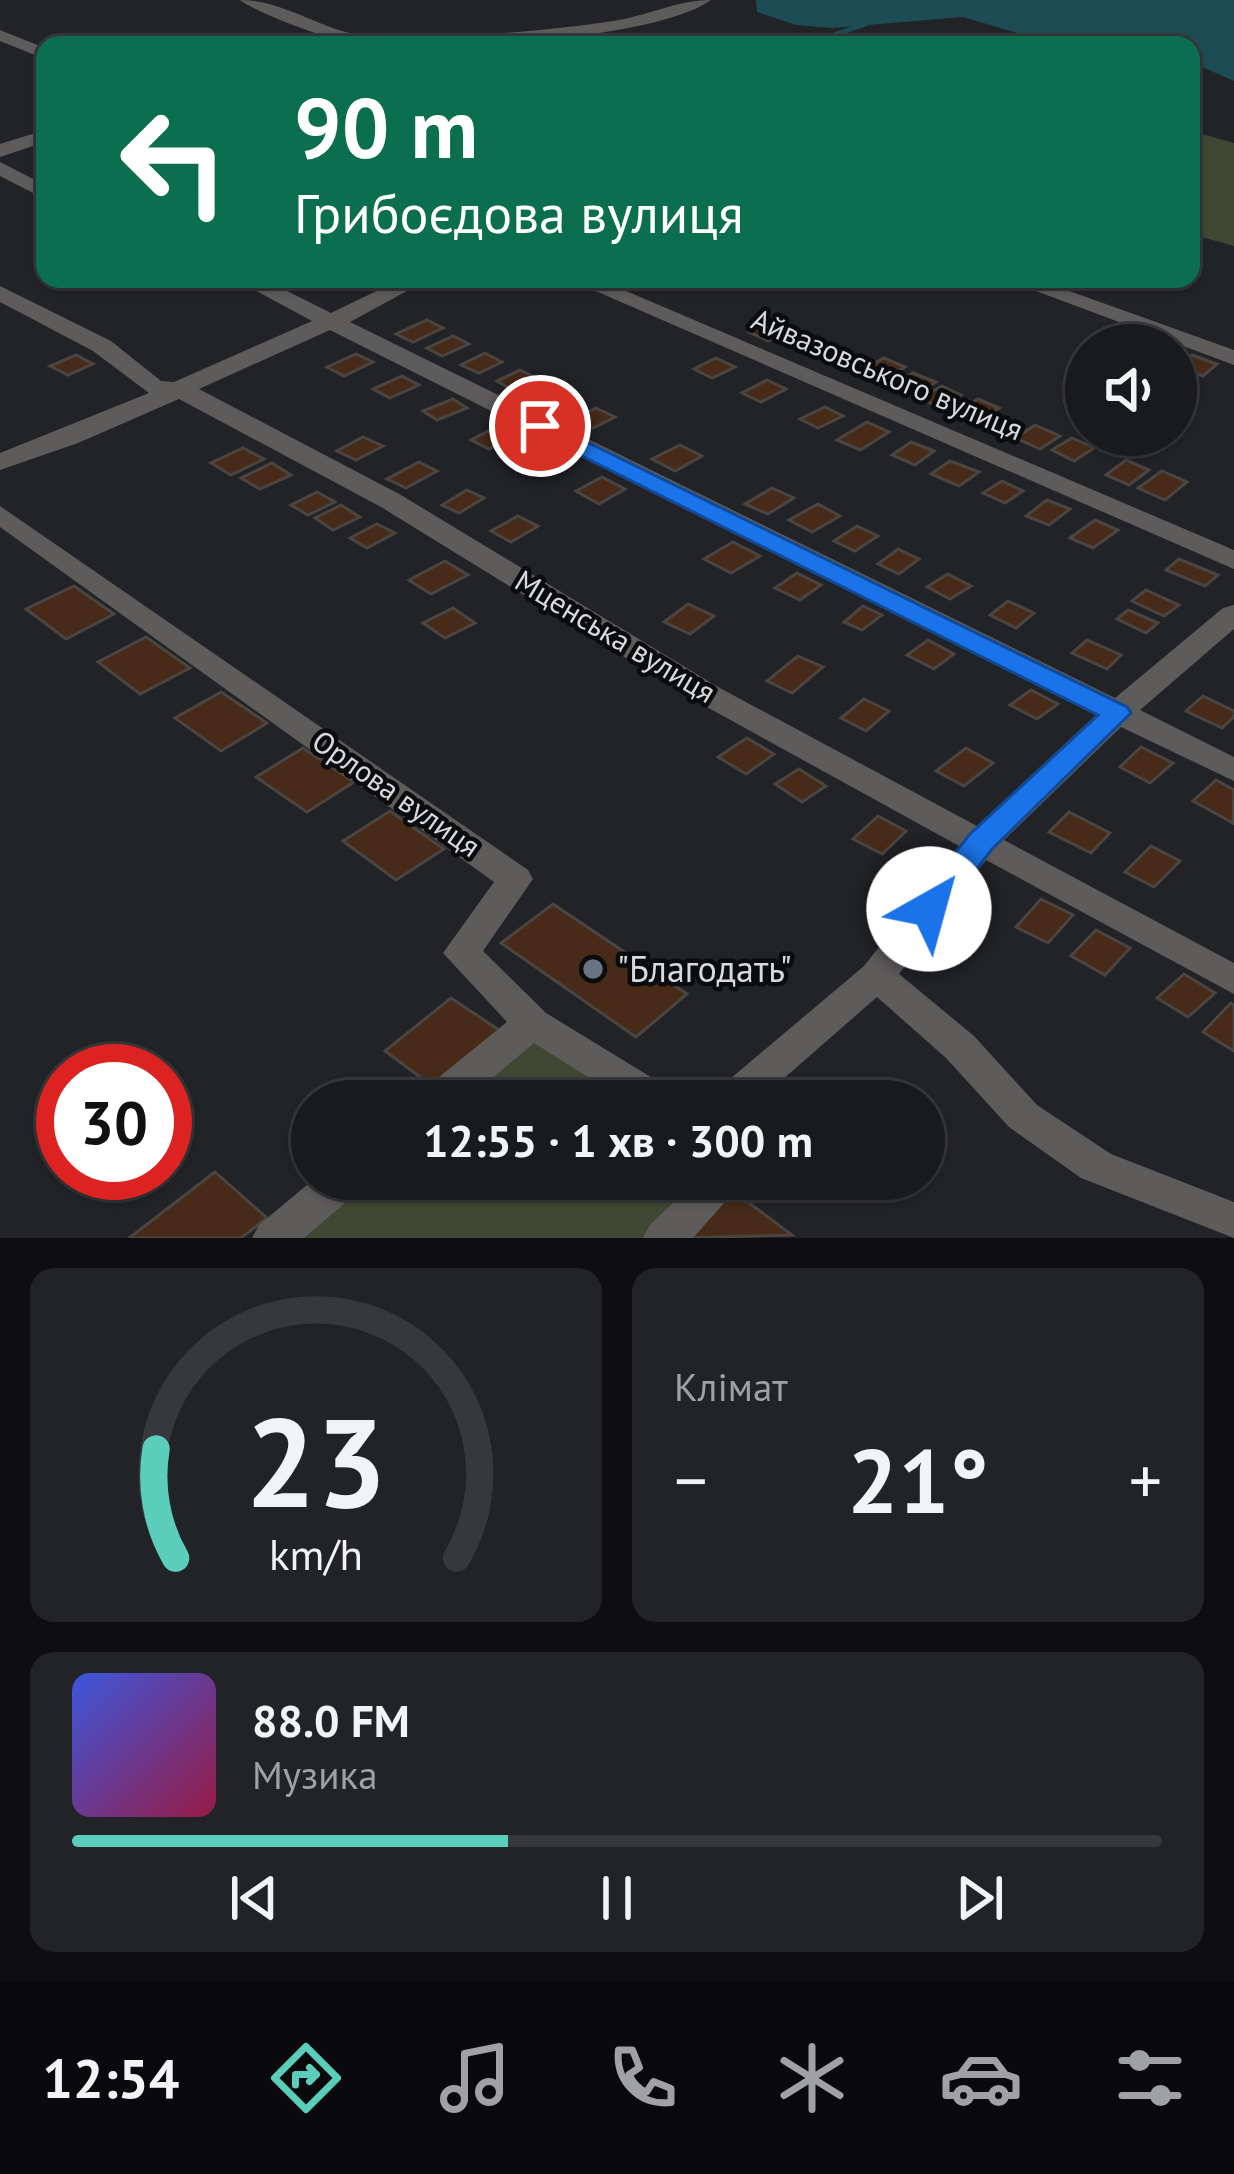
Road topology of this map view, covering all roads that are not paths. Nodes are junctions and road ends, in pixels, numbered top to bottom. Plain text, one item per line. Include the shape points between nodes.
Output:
1 (248, 0) edge
2 (703, 0) edge
3 (0, 35) edge
4 (349, 36) edge
5 (472, 36) edge
6 (36, 50) edge
7 (36, 139) edge
8 (0, 151) edge
9 (0, 168) edge
10 (36, 189) edge
11 (263, 288) edge
12 (401, 288) edge
13 (600, 288) edge
14 (1040, 288) edge
15 (0, 292) edge
16 (334, 323) junction
17 (1234, 358) edge
18 (183, 391) junction
19 (0, 462) edge
20 (0, 514) edge
21 (1234, 560) edge
22 (1234, 614) edge
23 (1117, 713) junction
24 (1234, 770) edge
25 (981, 842) junction
26 (877, 976) junction
27 (1234, 980) edge
28 (532, 1023) junction
29 (463, 1080) edge
30 (624, 1080) edge
31 (756, 1080) edge
32 (319, 1200) edge
33 (701, 1200) edge
34 (1234, 1221) edge
35 (274, 1238) edge
36 (664, 1238) edge

1 - 4 street
2 - 5 street via 660,20 602,30
3 - 6 street
7 - 8 street
9 - 10 street
11 - 16 street
12 - 16 street
13 - 21 street, Айвазовського вулиця
14 - 17 street
15 - 18 street, Мценська вулиця via 102,346 154,387
16 - 18 street
16 - 23 street
18 - 19 street
18 - 25 street, Мценська вулиця via 391,501 707,694
20 - 28 street, Орлова вулиця via 514,879 462,953
22 - 23 street
23 - 24 street
23 - 25 street
25 - 26 street
25 - 27 street, Мценська вулиця
26 - 31 street
26 - 34 street via 1023,1116 1096,1166
28 - 29 street
28 - 30 street, Орлова вулиця
32 - 35 street
33 - 36 street

